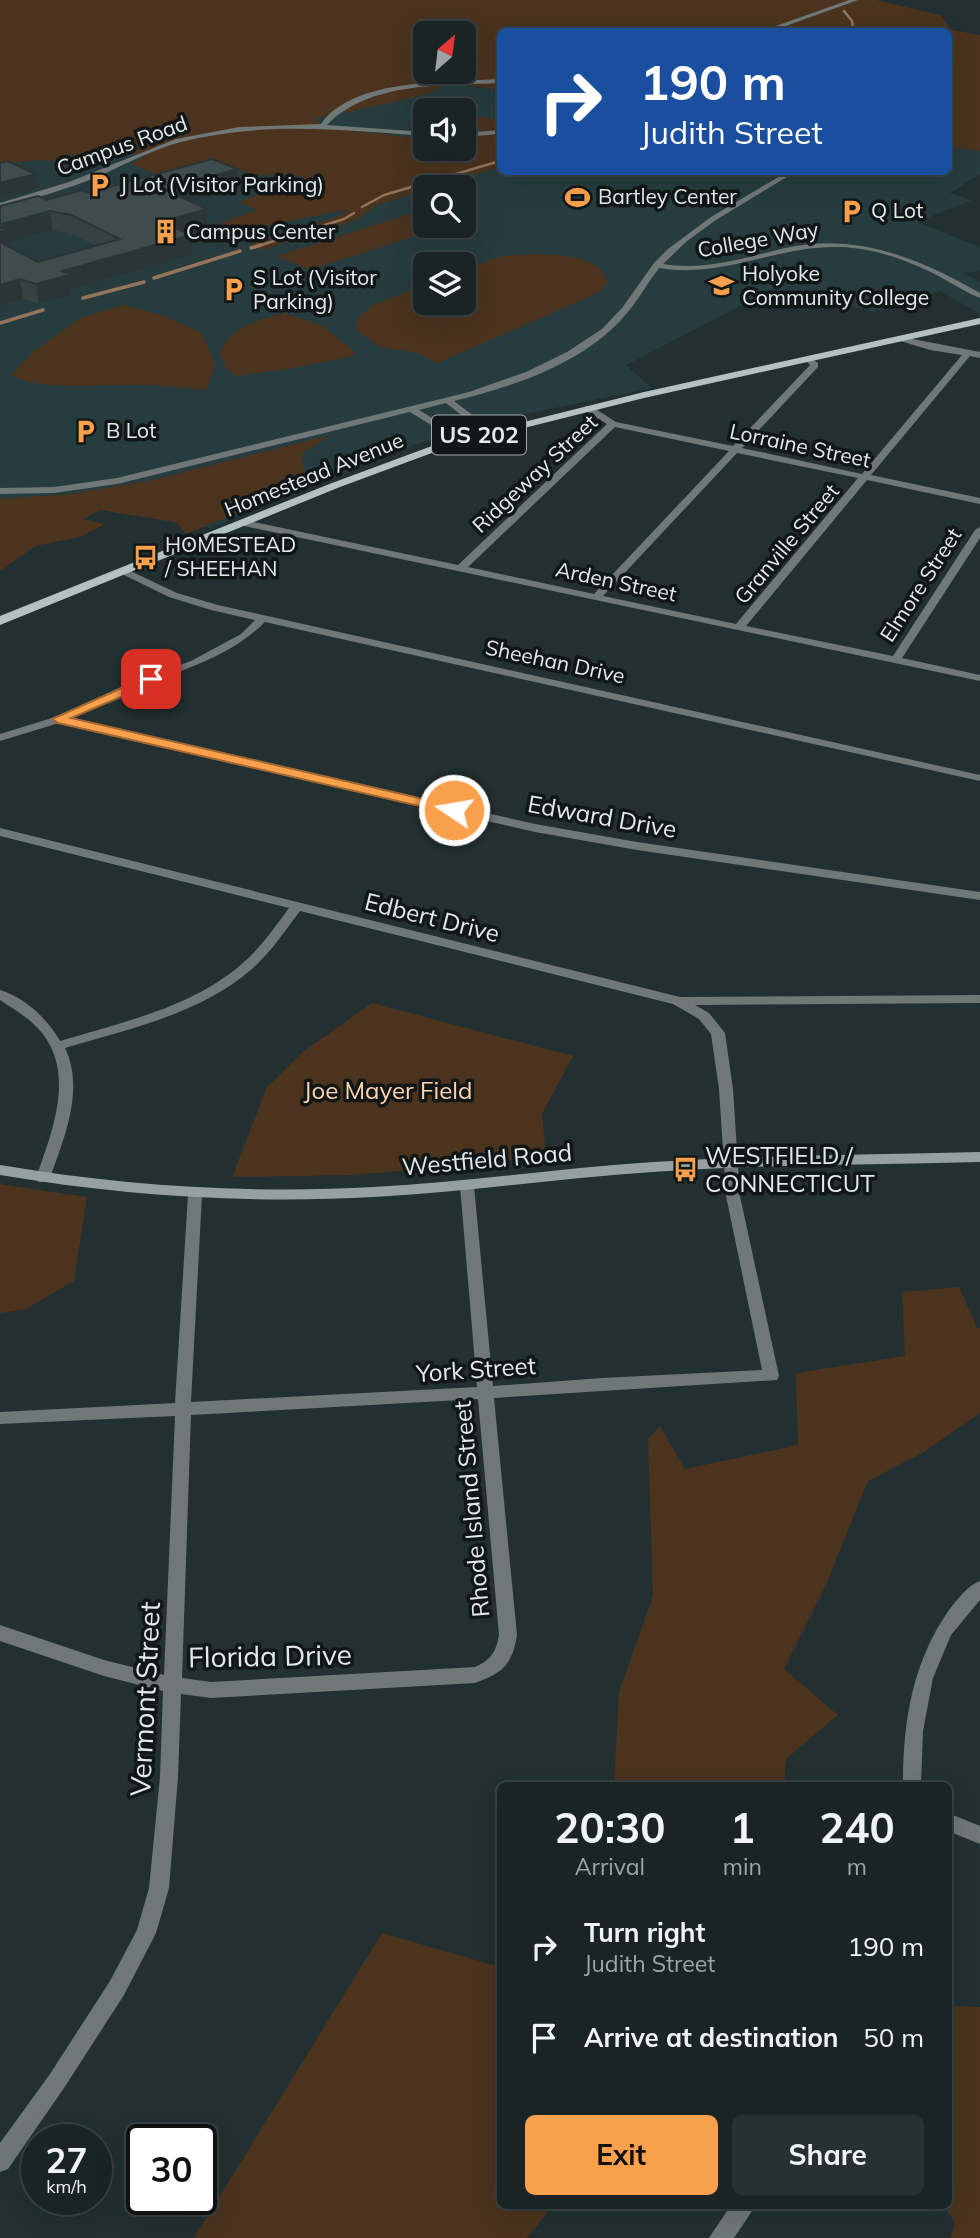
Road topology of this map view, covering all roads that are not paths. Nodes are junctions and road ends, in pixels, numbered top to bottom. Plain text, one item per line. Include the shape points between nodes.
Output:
1 (855, 0) edge
2 (774, 28) edge
3 (497, 81) edge
4 (324, 124) junction
5 (497, 131) edge
6 (413, 133) edge
7 (476, 134) edge
8 (786, 175) edge
9 (0, 205) edge
10 (657, 265) junction
11 (980, 296) edge
12 (980, 321) edge
13 (900, 338) junction
14 (968, 353) junction
15 (980, 355) edge
16 (808, 359) junction
17 (447, 400) junction
18 (588, 408) junction
19 (412, 409) junction
20 (613, 424) junction
21 (489, 432) junction
22 (462, 440) junction
23 (735, 450) junction
24 (866, 477) junction
25 (0, 491) edge
26 (980, 501) edge
27 (244, 523) junction
28 (980, 530) edge
29 (460, 569) junction
30 (126, 572) junction
31 (594, 598) junction
32 (263, 618) junction
33 (0, 621) edge
34 (739, 627) junction
35 (895, 661) junction
36 (980, 678) edge
37 (58, 719) junction
38 (0, 738) edge
39 (980, 778) edge
40 (0, 832) edge
41 (980, 896) edge
42 (296, 907) junction
43 (0, 994) edge
44 (980, 999) edge
45 (678, 1001) junction
46 (57, 1046) junction
47 (980, 1157) edge
48 (732, 1162) junction
49 (0, 1170) edge
50 (43, 1178) junction
51 (467, 1186) junction
52 (195, 1195) junction
53 (771, 1376) joint
54 (486, 1394) junction
55 (183, 1408) junction
56 (0, 1418) edge
57 (980, 1588) edge
58 (0, 1633) edge
59 (502, 1660) joint
60 (173, 1686) junction
61 (912, 1782) edge
62 (952, 1824) edge
63 (980, 1835) edge
64 (0, 2161) edge
65 (742, 2209) edge
66 (720, 2238) edge

1 - 2 street
3 - 4 street via 369,96 346,105
4 - 6 street, Campus Road
4 - 9 street, Campus Road via 250,127 183,139 64,187
5 - 7 street
8 - 10 street via 705,223
10 - 11 street, College Way via 707,269 814,245 853,245 905,257
10 - 17 street via 616,321 594,340 516,380
12 - 13 main road, Homestead Avenue / US 202
13 - 14 street
13 - 16 main road, Homestead Avenue / US 202
14 - 15 street
14 - 24 street, Granville Street
16 - 18 main road, Homestead Avenue / US 202
16 - 23 street via 815,365
17 - 19 street
17 - 21 street
18 - 20 street, Ridgeway Street
18 - 21 main road, Homestead Avenue / US 202
19 - 22 street
19 - 25 street via 117,481 54,490
20 - 23 street, Lorraine Street
20 - 29 street, Ridgeway Street
21 - 22 main road, Homestead Avenue / US 202
22 - 27 main road, Homestead Avenue / US 202
23 - 24 street, Lorraine Street
23 - 31 street
24 - 26 street, Lorraine Street
24 - 34 street, Granville Street
27 - 29 street, Arden Street
27 - 30 main road, Homestead Avenue / US 202
28 - 35 street, Elmore Street
29 - 31 street, Arden Street
30 - 32 street, Sheehan Drive via 182,598
30 - 33 main road, Homestead Avenue / US 202
31 - 34 street, Arden Street
32 - 37 street via 245,636 195,663
32 - 39 street, Sheehan Drive
34 - 35 street, Arden Street
35 - 36 street, Arden Street
37 - 38 street
37 - 41 street, Edward Drive via 535,828
40 - 42 street, Edbert Drive
42 - 45 street, Edbert Drive
42 - 46 street via 258,958 212,992 166,1012
43 - 46 street via 38,1021
44 - 45 street
45 - 48 street, Edbert Drive via 704,1016 718,1033
46 - 50 street via 66,1067 66,1099
47 - 48 main road, Westfield Road
48 - 51 main road, Westfield Road
48 - 53 street, Edbert Drive via 733,1196
49 - 50 main road, Westfield Road
50 - 52 main road, Westfield Road
51 - 52 main road, Westfield Road via 341,1195
51 - 54 street, Rhode Island Street
52 - 55 street, Vermont Street
53 - 54 street, York Street
54 - 55 street, York Street
54 - 59 street, Rhode Island Street via 508,1635
55 - 56 street
55 - 60 street, Vermont Street
57 - 61 street via 947,1626 925,1674 916,1710
58 - 60 street, Florida Drive
59 - 60 street, Florida Drive via 475,1675 211,1690
60 - 64 street, Vermont Street via 164,1847 151,1921 98,2019
62 - 63 street
65 - 66 street

